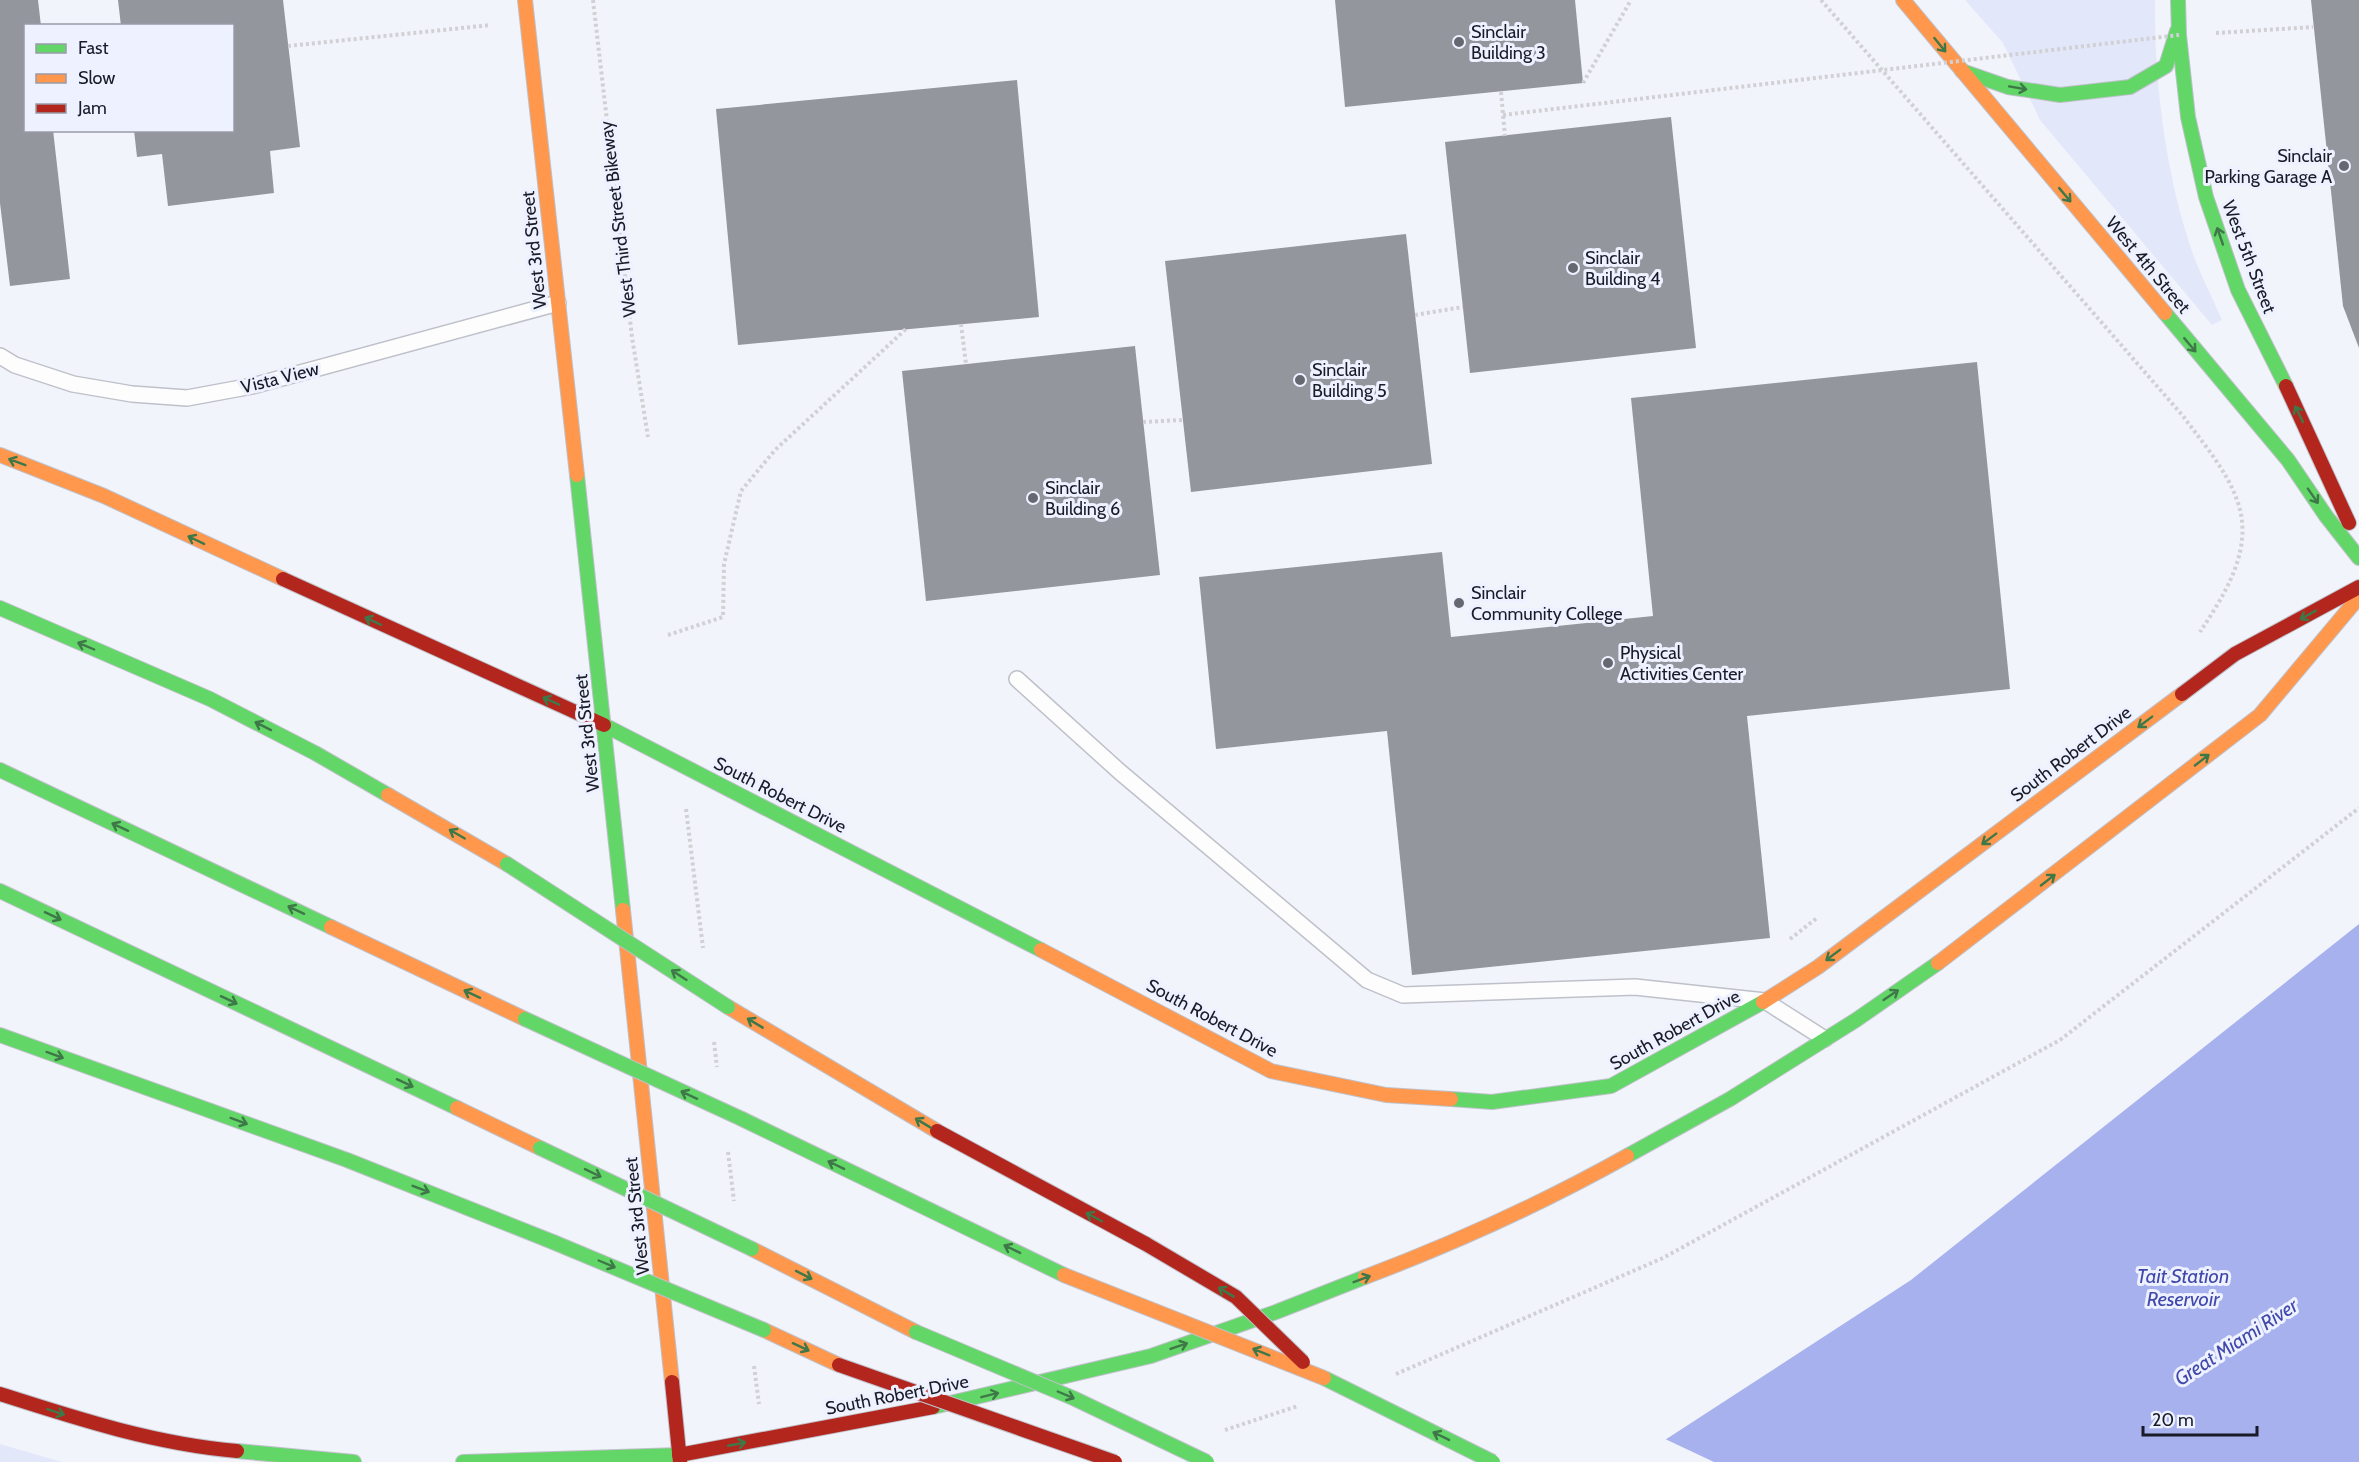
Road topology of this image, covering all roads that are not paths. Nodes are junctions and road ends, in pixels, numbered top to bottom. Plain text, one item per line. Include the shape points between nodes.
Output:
1 (525, 0) edge
2 (1903, 0) edge
3 (2178, 0) edge
4 (2183, 31) junction
5 (1962, 71) junction
6 (558, 303) junction
7 (0, 356) edge
8 (0, 455) edge
9 (2359, 543) edge
10 (2359, 558) edge
11 (2359, 587) edge
12 (2359, 597) edge
13 (0, 608) edge
14 (1017, 679) dead end
15 (604, 725) junction
16 (0, 770) edge
17 (0, 891) edge
18 (1765, 1001) junction
19 (0, 1035) edge
20 (1825, 1039) junction
21 (1315, 1374) junction
22 (0, 1394) edge
23 (680, 1459) edge
24 (354, 1462) edge
25 (463, 1462) edge
26 (1115, 1462) edge
27 (1207, 1462) edge
28 (1493, 1462) edge

1 - 6 main road, West 3rd Street
2 -> 5 main road, West 4th Street
3 - 4 main road, West 5th Street
5 -> 4 main road via 2008,87 2060,95 2130,87 2166,66
9 -> 4 main road, West 5th Street via 2238,290 2206,197 2188,117
5 -> 10 main road, West 4th Street via 2288,460
6 - 7 lane, Vista View via 252,386 188,398 73,384 15,365
6 - 15 main road, West 3rd Street
15 -> 8 main road, South Robert Drive via 104,496
11 -> 18 main road, South Robert Drive via 2235,654 1818,967
20 -> 12 main road, South Robert Drive via 1963,946 2260,715
21 -> 13 main road, bridge via 1236,1297 949,1138 728,1007 507,864 315,753 210,699
14 - 18 lane via 1120,772 1367,980 1403,995 1635,987
15 - 18 main road, South Robert Drive via 1271,1071 1386,1095 1492,1102 1611,1086
15 - 23 main road, West 3rd Street
21 -> 16 main road, bridge via 1064,1275
17 -> 27 main road, bridge via 752,1249 916,1332 1073,1398
18 - 20 lane
19 -> 26 main road, bridge via 500,1219 839,1365
23 -> 20 main road, South Robert Drive via 980,1397 1151,1356 1276,1312 1436,1250 1584,1180 1730,1099
28 -> 21 main road, bridge
22 -> 24 main road via 135,1435 210,1449
23 - 25 main road, South Robert Drive

